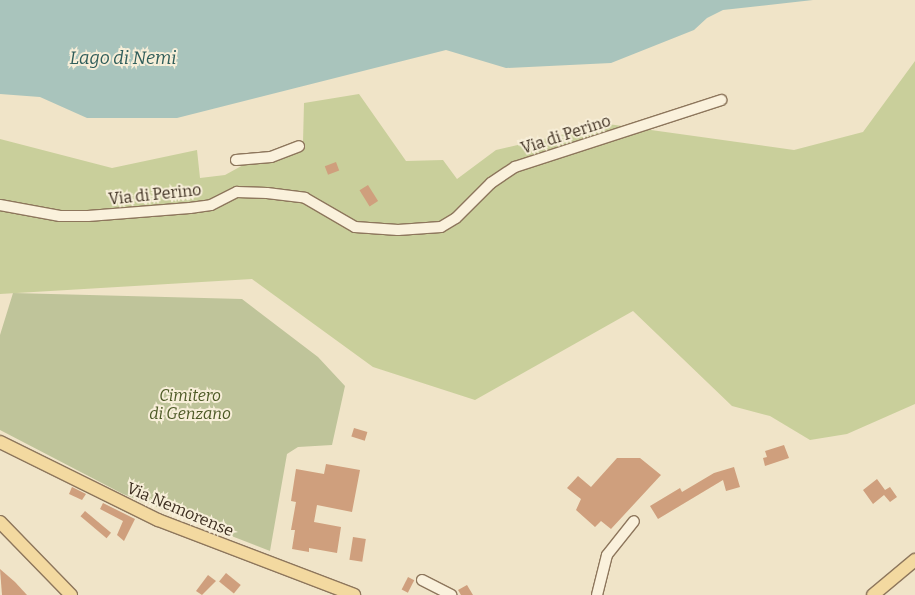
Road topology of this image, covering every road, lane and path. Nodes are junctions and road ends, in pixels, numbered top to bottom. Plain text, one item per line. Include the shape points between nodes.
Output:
1 (721, 100) dead end
2 (298, 146) dead end
3 (236, 160) dead end
4 (0, 205) edge
5 (0, 442) edge
6 (634, 521) dead end
7 (0, 522) edge
8 (6, 530) edge
9 (915, 560) edge
10 (422, 580) dead end
11 (71, 595) edge
12 (354, 595) edge
13 (451, 595) edge
14 (597, 595) edge
15 (873, 595) edge

1 - 4 street, Via di Perino via 515,167 491,183 456,218 441,227 398,230 355,227 305,198 249,192 237,192 211,204 190,208 88,216 60,216
2 - 3 street via 271,157
5 - 12 main road, Via Nemorense via 151,517
6 - 14 street via 607,554
7 - 8 main road
8 - 11 main road
9 - 15 main road
10 - 13 street

